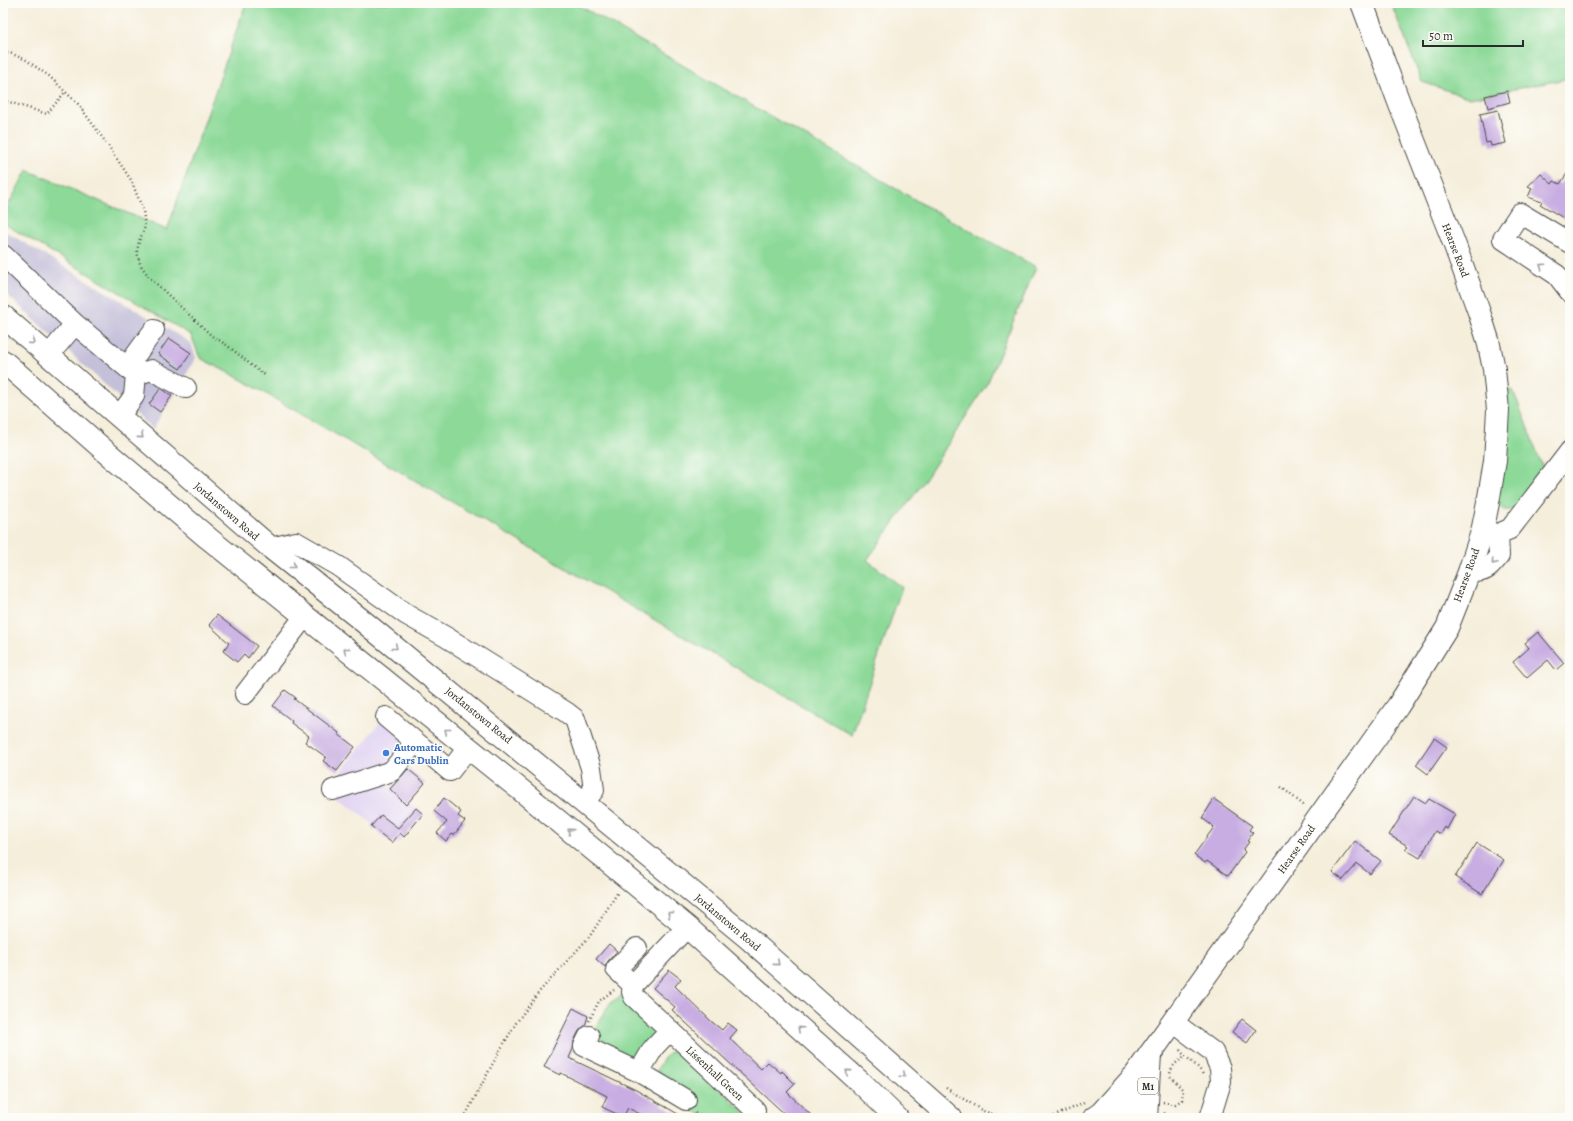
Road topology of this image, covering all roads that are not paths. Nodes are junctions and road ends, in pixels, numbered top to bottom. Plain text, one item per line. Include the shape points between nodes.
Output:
1 (1362, 3) edge
2 (1570, 243) edge
3 (3, 255) edge
4 (1570, 292) edge
5 (3, 316) edge
6 (75, 324) junction
7 (154, 330) dead end
8 (48, 356) junction
9 (3, 361) edge
10 (132, 371) junction
11 (186, 388) dead end
12 (119, 416) junction
13 (1570, 451) edge
14 (1490, 533) junction
15 (271, 548) junction
16 (305, 616) junction
17 (245, 694) dead end
18 (386, 717) dead end
19 (415, 742) junction
20 (468, 748) junction
21 (333, 790) dead end
22 (584, 802) junction
23 (687, 927) junction
24 (638, 948) dead end
25 (633, 985) junction
26 (1173, 1022) junction
27 (670, 1030) junction
28 (589, 1036) road end
29 (1150, 1054) junction
30 (639, 1072) junction
31 (1136, 1074) junction
32 (686, 1100) dead end
33 (1091, 1109) edge
34 (754, 1118) edge
35 (897, 1118) edge
36 (951, 1118) edge
37 (1126, 1118) edge
38 (1146, 1118) edge
39 (1210, 1118) edge

1 - 14 main road, Hearse Road via 1454,243 1488,340 1498,410 1495,461 1488,503
4 -> 2 street via 1557,275 1503,239 1520,213
3 - 6 street
5 -> 8 main road, Jordanstown Road
6 - 8 street
6 - 10 street
7 - 10 street
8 - 12 main road, Jordanstown Road
9 - 16 main road via 208,538
10 - 11 street via 151,370
10 - 12 street via 134,396
12 -> 15 main road, Jordanstown Road
13 - 14 street via 1510,529
14 - 26 main road, Hearse Road via 1469,572 1447,628 1398,706
15 -> 22 main road, Jordanstown Road
15 - 22 street via 296,542 338,566 407,615 575,719 594,790
16 - 17 street
20 -> 16 main road
18 - 19 street
19 - 20 street via 450,770
19 - 21 street via 392,770
23 -> 20 main road
22 -> 36 main road, Jordanstown Road via 748,938
23 - 25 street
35 -> 23 main road
24 - 25 street via 616,969
25 - 27 street, Lissenhall Green via 634,998
26 - 29 main road, Hearse Road
26 - 39 street via 1213,1052 1220,1068 1221,1082
27 - 30 street via 654,1047
27 - 34 street, Lissenhall Green via 755,1110
28 - 30 street via 584,1046
29 - 31 main road, Hearse Road
29 - 38 main road, M1
30 - 32 street
31 - 33 main road, Hearse Road via 1101,1113
31 - 37 main road, Hearse Road via 1129,1091

